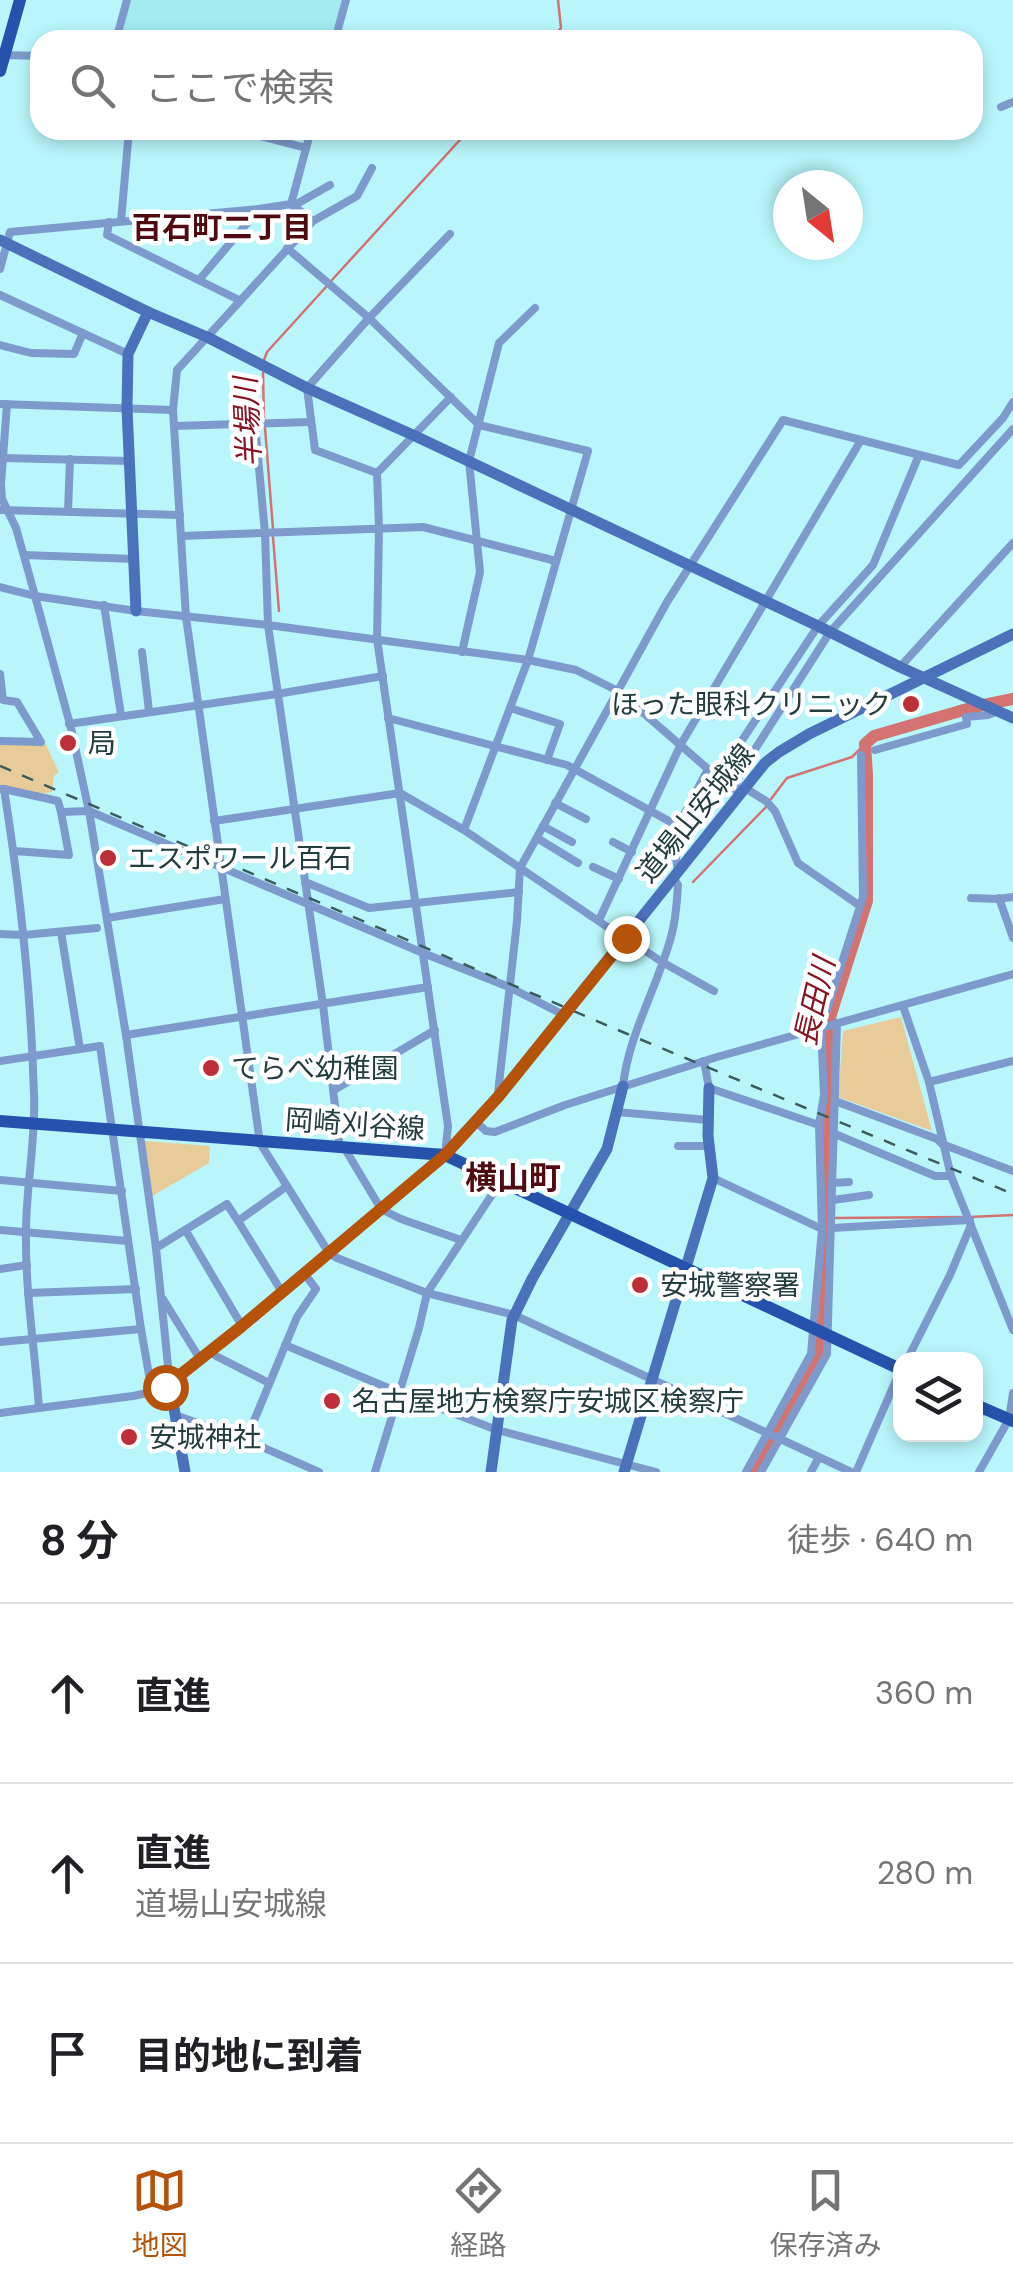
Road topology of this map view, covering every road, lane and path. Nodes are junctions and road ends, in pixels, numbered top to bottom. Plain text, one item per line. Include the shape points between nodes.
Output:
1 (20, 0) edge
2 (126, 0) edge
3 (346, 0) edge
4 (118, 30) edge
5 (338, 30) edge
6 (2, 54) edge
7 (30, 55) edge
8 (0, 71) edge
9 (1013, 102) edge
10 (1001, 107) dead end
11 (127, 140) edge
12 (275, 140) edge
13 (308, 140) edge
14 (306, 148) junction
15 (372, 168) dead end
16 (330, 185) dead end
17 (292, 205) junction
18 (259, 210) junction
19 (122, 221) junction
20 (313, 221) junction
21 (108, 222) junction
22 (450, 234) dead end
23 (3, 241) edge
24 (287, 248) junction
25 (0, 269) edge
26 (199, 280) junction
27 (0, 295) edge
28 (239, 300) junction
29 (535, 308) dead end
30 (148, 312) junction
31 (369, 318) junction
32 (83, 333) junction
33 (207, 337) junction
34 (0, 345) edge
35 (128, 354) junction
36 (307, 388) junction
37 (451, 397) junction
38 (1013, 402) edge
39 (4, 404) edge
40 (128, 408) junction
41 (173, 410) junction
42 (311, 422) junction
43 (255, 425) junction
44 (479, 425) junction
45 (174, 426) junction
46 (1013, 429) edge
47 (413, 434) junction
48 (861, 440) junction
49 (919, 455) junction
50 (2, 458) edge
51 (70, 459) junction
52 (469, 460) junction
53 (130, 461) junction
54 (377, 473) junction
55 (570, 509) junction
56 (4, 510) edge
57 (68, 511) junction
58 (132, 513) junction
59 (180, 515) junction
60 (379, 528) junction
61 (265, 533) junction
62 (181, 536) junction
63 (476, 540) junction
64 (1013, 543) edge
65 (24, 555) junction
66 (134, 559) junction
67 (556, 562) junction
68 (689, 566) junction
69 (0, 587) edge
70 (35, 596) junction
71 (766, 602) junction
72 (104, 605) junction
73 (136, 611) junction
74 (186, 616) junction
75 (268, 624) junction
76 (824, 629) junction
77 (1013, 634) edge
78 (377, 639) junction
79 (142, 652) dead end
80 (462, 652) junction
81 (528, 660) junction
82 (900, 667) junction
83 (0, 674) edge
84 (383, 676) junction
85 (923, 678) junction
86 (618, 690) junction
87 (277, 694) junction
88 (2, 700) edge
89 (197, 705) junction
90 (510, 708) junction
91 (998, 710) junction
92 (149, 712) junction
93 (121, 715) junction
94 (388, 718) junction
95 (1013, 718) edge
96 (69, 724) junction
97 (0, 741) edge
98 (681, 744) junction
99 (495, 746) junction
100 (875, 750) dead end
101 (861, 755) dead end
102 (547, 760) junction
103 (575, 769) junction
104 (708, 769) junction
105 (721, 779) junction
106 (2, 789) edge
107 (740, 790) junction
108 (400, 793) junction
109 (556, 803) junction
110 (294, 809) junction
111 (89, 810) junction
112 (61, 812) junction
113 (651, 812) junction
114 (214, 820) junction
115 (586, 820) dead end
116 (543, 826) junction
117 (678, 826) junction
118 (464, 830) junction
119 (536, 838) junction
120 (572, 842) dead end
121 (613, 842) dead end
122 (14, 851) junction
123 (632, 852) junction
124 (578, 863) dead end
125 (219, 866) junction
126 (593, 866) dead end
127 (520, 868) junction
128 (676, 876) junction
129 (619, 879) junction
130 (305, 882) junction
131 (519, 892) junction
132 (1013, 896) edge
133 (971, 898) dead end
134 (1000, 898) junction
135 (225, 899) junction
136 (416, 902) junction
137 (308, 904) junction
138 (860, 906) junction
139 (107, 918) junction
140 (599, 920) junction
141 (96, 928) dead end
142 (61, 932) junction
143 (0, 934) edge
144 (24, 934) junction
145 (626, 938) junction
146 (1013, 938) edge
147 (423, 953) junction
148 (662, 962) junction
149 (1013, 974) edge
150 (428, 987) junction
151 (509, 987) junction
152 (714, 990) dead end
153 (323, 1005) junction
154 (903, 1006) junction
155 (564, 1015) junction
156 (243, 1018) junction
157 (829, 1026) junction
158 (434, 1030) junction
159 (126, 1035) junction
160 (80, 1049) junction
161 (31, 1056) junction
162 (0, 1060) edge
163 (704, 1061) junction
164 (1013, 1062) edge
165 (928, 1082) junction
166 (623, 1086) junction
167 (710, 1088) junction
168 (334, 1090) junction
169 (498, 1097) junction
170 (835, 1101) junction
171 (616, 1112) junction
172 (708, 1120) junction
173 (0, 1121) edge
174 (476, 1122) junction
175 (32, 1123) junction
176 (819, 1124) junction
177 (112, 1129) junction
178 (140, 1132) junction
179 (834, 1134) junction
180 (260, 1142) junction
181 (942, 1144) junction
182 (678, 1146) dead end
183 (709, 1146) junction
184 (342, 1148) junction
185 (445, 1155) junction
186 (1013, 1171) edge
187 (951, 1176) junction
188 (712, 1178) junction
189 (0, 1180) edge
190 (502, 1180) junction
191 (28, 1181) junction
192 (849, 1182) dead end
193 (834, 1183) junction
194 (287, 1186) junction
195 (122, 1190) junction
196 (869, 1195) dead end
197 (833, 1200) junction
198 (381, 1208) junction
199 (570, 1213) junction
200 (238, 1221) junction
201 (971, 1223) junction
202 (827, 1228) junction
203 (0, 1230) edge
204 (26, 1232) junction
205 (186, 1232) junction
206 (461, 1240) junction
207 (128, 1241) junction
208 (156, 1248) junction
209 (329, 1253) junction
210 (26, 1265) junction
211 (686, 1267) junction
212 (0, 1269) edge
213 (304, 1273) junction
214 (136, 1289) junction
215 (282, 1292) junction
216 (28, 1293) junction
217 (427, 1293) junction
218 (161, 1294) junction
219 (1010, 1310) edge
220 (514, 1315) junction
221 (242, 1326) junction
222 (141, 1329) junction
223 (1013, 1330) edge
224 (822, 1331) junction
225 (34, 1338) junction
226 (0, 1342) edge
227 (285, 1345) junction
228 (211, 1351) junction
229 (911, 1352) edge
230 (200, 1359) junction
231 (893, 1366) edge
232 (651, 1380) junction
233 (270, 1383) junction
234 (170, 1385) junction
235 (893, 1386) edge
236 (152, 1392) junction
237 (398, 1392) junction
238 (1013, 1393) edge
239 (39, 1408) junction
240 (983, 1408) edge
241 (0, 1413) edge
242 (175, 1414) junction
243 (1011, 1420) edge
244 (497, 1430) junction
245 (775, 1437) junction
246 (246, 1440) junction
247 (818, 1457) junction
248 (626, 1468) edge
249 (184, 1472) edge
250 (319, 1472) edge
251 (375, 1472) edge
252 (491, 1472) edge
253 (656, 1472) edge
254 (746, 1472) edge
255 (762, 1472) edge
256 (811, 1472) edge
257 (854, 1472) edge
258 (979, 1472) edge

1 - 6 main road
2 - 4 street
3 - 5 street
6 - 7 street
6 - 8 main road
9 - 10 street
11 - 19 street
12 - 14 street
13 - 14 street
14 - 17 street
15 - 20 street via 357,196
16 - 17 street
17 - 18 street
17 - 20 street
18 - 19 street
18 - 26 street
19 - 21 street
20 - 24 street
21 - 23 street via 10,232
21 - 26 street via 107,235
22 - 31 street
23 - 25 street
23 - 30 street
24 - 28 street
24 - 31 street
26 - 28 street
27 - 32 street
28 - 33 street
29 - 44 street via 499,342
30 - 33 street
30 - 35 street
31 - 36 street
31 - 37 street
32 - 34 street via 74,354
32 - 35 street
33 - 36 street
33 - 41 street via 177,370
35 - 40 street
36 - 42 street
36 - 47 street
37 - 44 street
37 - 47 street
38 - 49 street via 959,466
39 - 40 street
39 - 50 street
40 - 41 street
40 - 53 street
41 - 45 street
42 - 43 street
42 - 54 street via 316,450
43 - 45 street
43 - 61 street
44 - 52 street
44 - 55 street via 588,451
45 - 59 street
46 - 76 street
47 - 52 street
47 - 54 street
48 - 49 street
48 - 68 street via 784,420
48 - 71 street
49 - 76 street via 873,565
50 - 51 street
50 - 56 street
51 - 53 street
51 - 57 street
52 - 55 street
52 - 63 street
53 - 58 street
54 - 60 street
55 - 67 street
55 - 68 street
56 - 57 street
56 - 65 street
57 - 58 street
58 - 59 street
58 - 66 street
59 - 62 street
60 - 61 street
60 - 63 street via 422,527
60 - 78 street
61 - 62 street
61 - 75 street
62 - 74 street
63 - 67 street
63 - 80 street via 480,572
64 - 82 street
65 - 66 street
65 - 70 street
66 - 73 street
67 - 81 street
68 - 71 street
68 - 86 street
69 - 70 street
70 - 72 street
70 - 96 street
71 - 76 street
71 - 98 street
72 - 73 street
72 - 93 street
73 - 74 street
74 - 75 street
74 - 89 street
75 - 78 street
75 - 87 street
76 - 82 street
76 - 105 street
76 - 107 street via 743,768
77 - 85 street, 道場山安城線
78 - 80 street
78 - 84 street
79 - 92 street
80 - 81 street
81 - 86 street via 576,670
81 - 90 street
82 - 85 street
83 - 88 street
84 - 87 street
84 - 94 street
85 - 91 street
85 - 107 street, 道場山安城線 via 779,752
86 - 98 street
86 - 103 street
87 - 89 street
87 - 110 street
88 - 97 street via 17,702 40,742
89 - 92 street
89 - 114 street
90 - 99 street
90 - 102 street via 560,724
91 - 95 street
91 - 100 street
92 - 93 street
93 - 96 street
94 - 99 street
94 - 108 street
96 - 111 street
98 - 104 street
98 - 113 street
99 - 102 street
99 - 118 street
101 - 138 street
102 - 103 street
103 - 109 street
103 - 113 street
104 - 105 street
104 - 117 street
105 - 107 street
106 - 112 street via 58,801
106 - 122 street
107 - 128 street, 道場山安城線
107 - 138 street via 768,804 798,863
108 - 110 street
108 - 118 street
108 - 136 street
109 - 115 street
109 - 116 street
110 - 114 street
110 - 130 street
111 - 112 street
111 - 125 street
111 - 139 street
112 - 122 street via 69,855
113 - 117 street
113 - 123 street
114 - 125 street
116 - 119 street
116 - 120 street
117 - 128 street
118 - 127 street
119 - 124 street
119 - 127 street
121 - 123 street
122 - 144 street
123 - 129 street
125 - 135 street
125 - 137 street
126 - 129 street
127 - 131 street
127 - 140 street
128 - 145 street, 道場山安城線
128 - 148 street via 674,921
129 - 140 street
130 - 136 street via 368,908
130 - 137 street
131 - 136 street
131 - 151 street
132 - 134 street
133 - 134 street
134 - 146 street
135 - 139 street
135 - 156 street
136 - 147 street
137 - 147 street
137 - 153 street
138 - 157 street
139 - 159 street
140 - 145 street
141 - 142 street
142 - 144 street
142 - 160 street
143 - 144 street
144 - 161 street
145 - 148 street
145 - 155 street, 道場山安城線
147 - 150 street
147 - 151 street
148 - 152 street
148 - 166 street
149 - 154 street
150 - 153 street
150 - 158 street
151 - 155 street
151 - 169 street
153 - 156 street
153 - 168 street
154 - 157 street
154 - 165 street
155 - 169 street, 道場山安城線
156 - 159 street
156 - 180 street
157 - 163 street
157 - 170 street
157 - 176 street
158 - 168 street
158 - 185 street via 448,1126
159 - 178 street
160 - 161 street
160 - 177 street via 100,1046
161 - 162 street
161 - 175 street
163 - 166 street
163 - 167 street
164 - 165 street
165 - 181 street
166 - 171 street
166 - 174 street via 495,1132
167 - 172 street
167 - 176 street
168 - 184 street
169 - 174 street, 道場山安城線
170 - 179 street
170 - 181 street
171 - 172 street
171 - 199 street via 607,1150
172 - 183 street
173 - 175 main road, 岡崎刈谷線
174 - 185 street, 道場山安城線
175 - 177 main road, 岡崎刈谷線
175 - 191 street
176 - 202 street
177 - 178 main road, 岡崎刈谷線
177 - 195 street
178 - 180 main road, 岡崎刈谷線
178 - 208 street
179 - 187 street via 936,1176
179 - 193 street
180 - 184 main road, 岡崎刈谷線
180 - 194 street
181 - 186 street
181 - 187 street
182 - 183 street
183 - 188 street
184 - 185 main road, 岡崎刈谷線
184 - 198 street
185 - 190 main road, 岡崎刈谷線
185 - 198 street
187 - 201 street
188 - 202 street
188 - 211 street
189 - 191 street
190 - 199 main road, 岡崎刈谷線
190 - 206 street
191 - 195 street
191 - 204 street
192 - 193 street
193 - 197 street
194 - 200 street
194 - 209 street
195 - 207 street
196 - 197 street
197 - 202 street
198 - 206 street
198 - 209 street
199 - 211 main road, 岡崎刈谷線
199 - 220 street
200 - 205 street via 227,1204
200 - 215 street
201 - 202 street
201 - 219 street
201 - 229 street
202 - 224 street
202 - 224 street
203 - 204 street
204 - 207 street
204 - 210 street
205 - 208 street
205 - 221 street
206 - 217 street
207 - 214 street
208 - 218 street
209 - 213 street
209 - 217 street
210 - 212 street
210 - 216 street
211 - 224 main road, 岡崎刈谷線
211 - 232 street
213 - 215 street
213 - 227 street via 316,1289
214 - 216 street
214 - 222 street
215 - 221 street
216 - 225 street
217 - 220 street
217 - 237 street
218 - 230 street
218 - 234 street
219 - 223 street
220 - 232 street
220 - 244 street
221 - 228 street
222 - 225 street
222 - 236 street
224 - 231 main road, 岡崎刈谷線
224 - 245 street
224 - 245 street via 827,1354
225 - 226 street
225 - 239 street
227 - 233 street
227 - 237 street
228 - 230 street
228 - 233 street
230 - 234 street
232 - 245 street
232 - 248 street
233 - 246 street
234 - 236 street
234 - 242 street
235 - 257 street
236 - 239 street
237 - 244 street
237 - 251 street
238 - 243 street
239 - 241 street
240 - 243 main road
242 - 246 street
242 - 249 street
243 - 258 street
244 - 248 street
244 - 252 street
245 - 247 street
245 - 254 street
245 - 255 street
246 - 250 street
247 - 256 street
247 - 257 street
248 - 253 street

